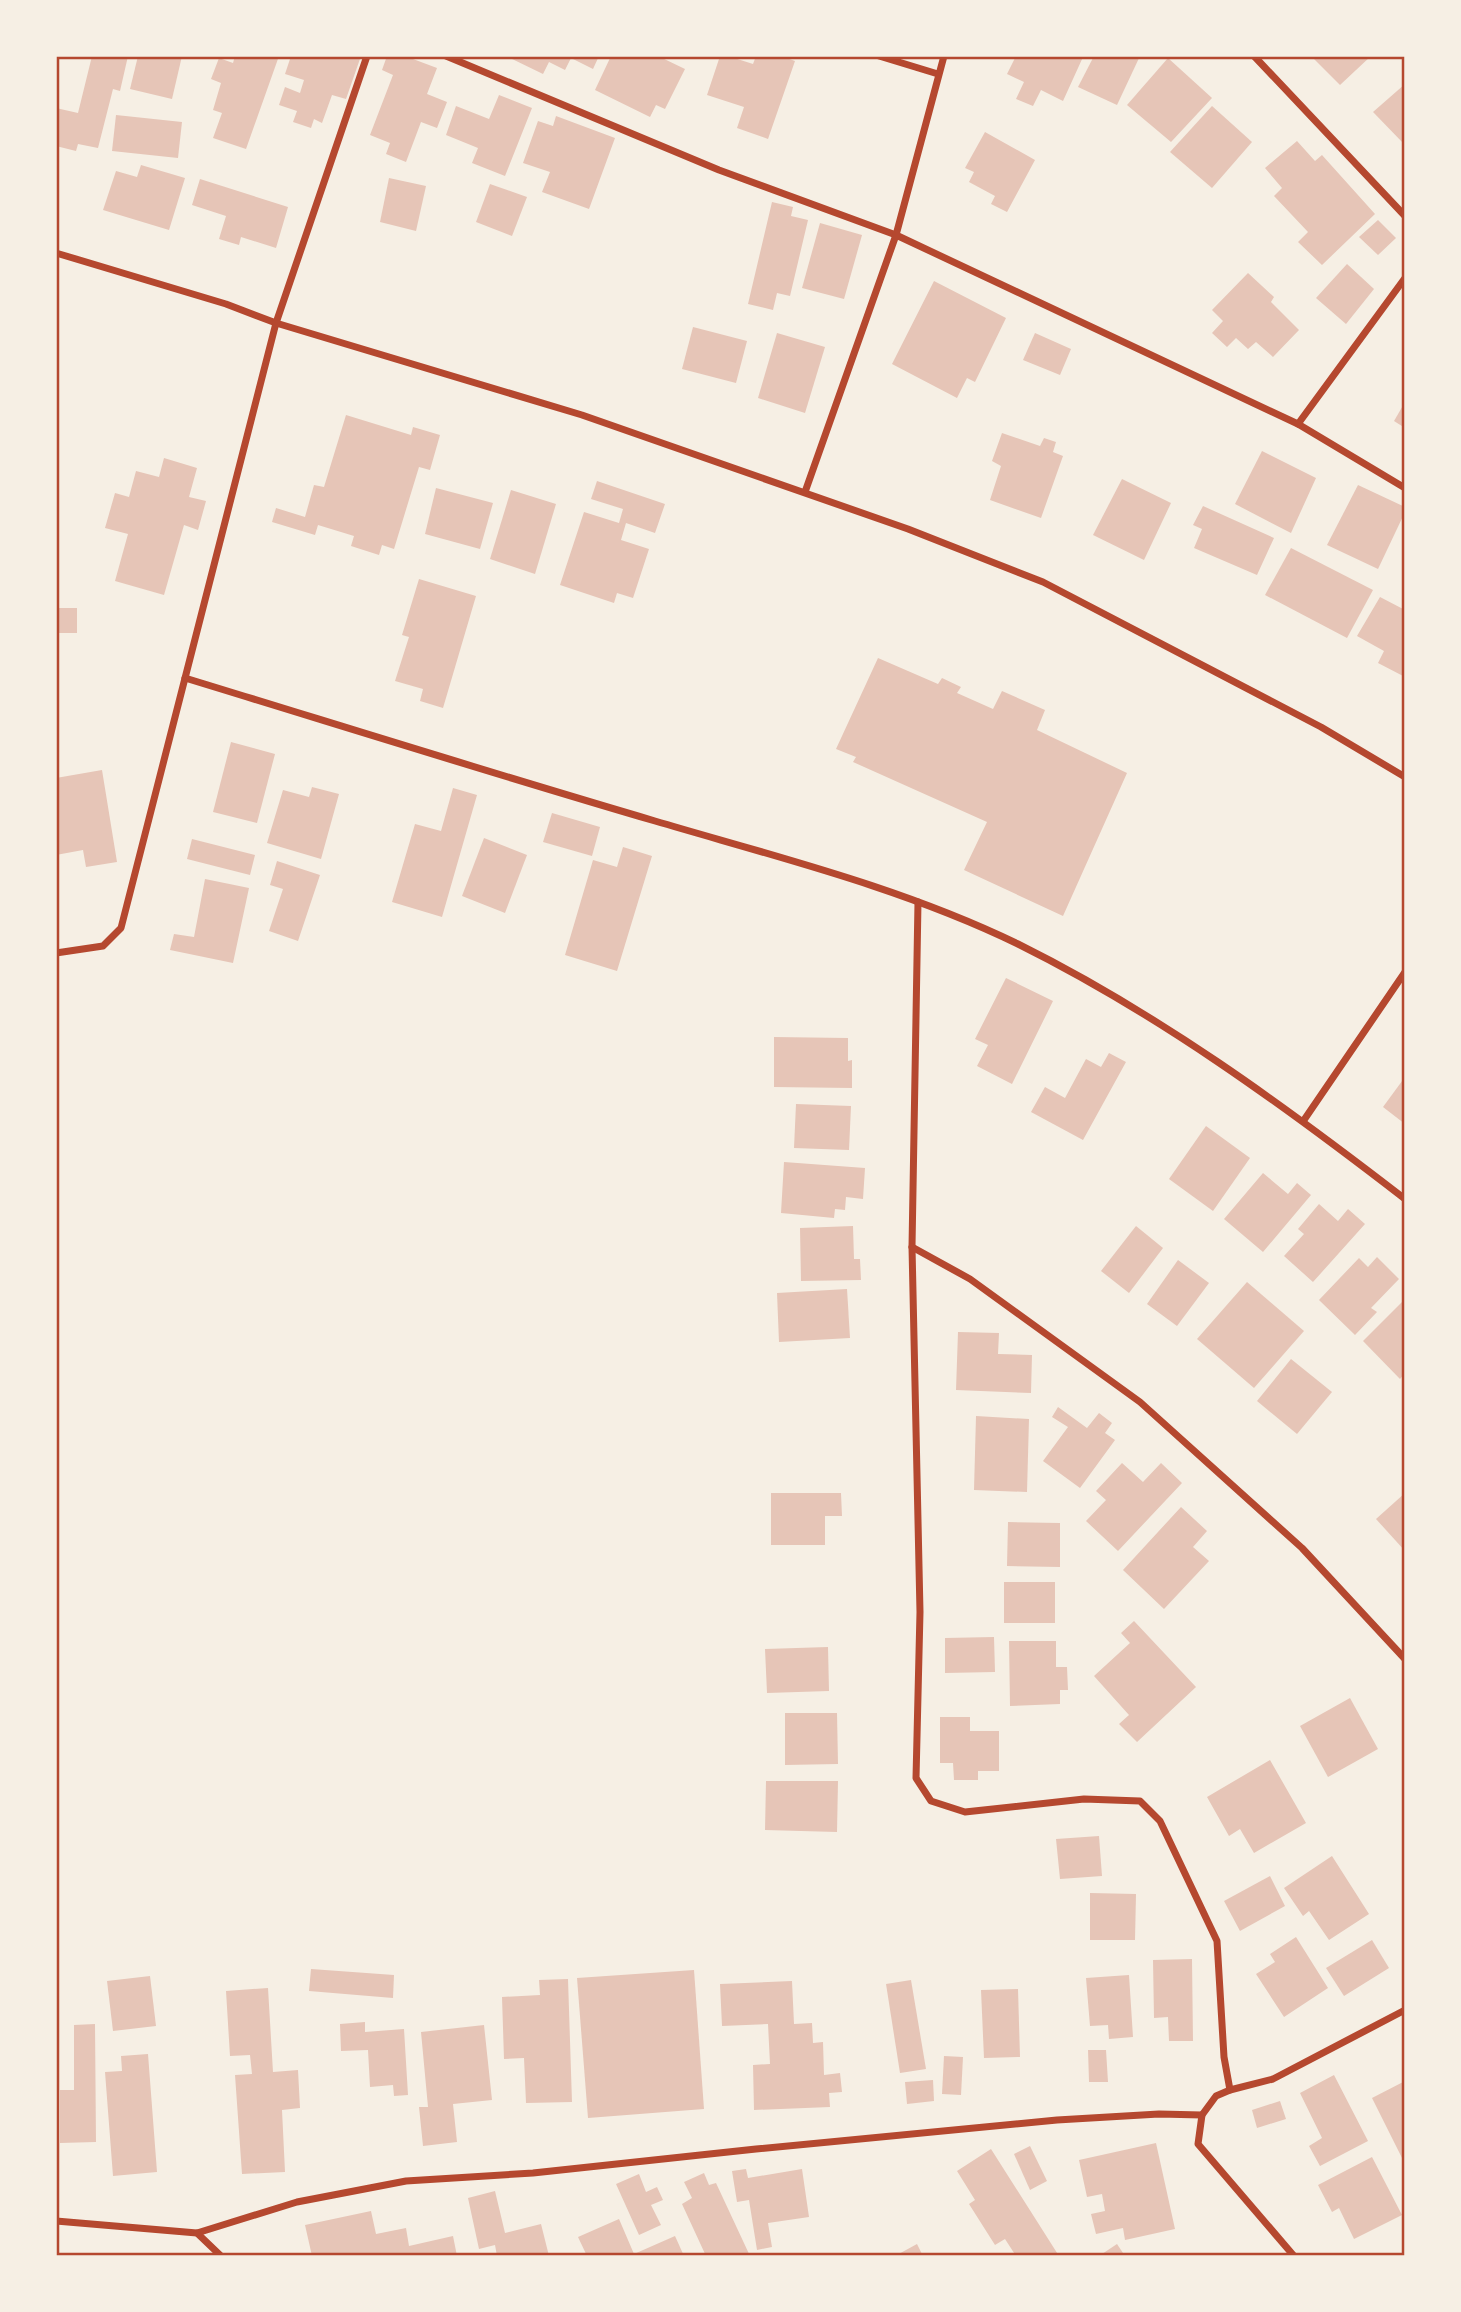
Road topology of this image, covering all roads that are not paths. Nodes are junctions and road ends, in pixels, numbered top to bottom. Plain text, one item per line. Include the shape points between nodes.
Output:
1 (368, 56) edge
2 (446, 56) edge
3 (879, 56) edge
4 (944, 56) edge
5 (1254, 56) edge
6 (938, 74) junction
7 (1405, 216) edge
8 (896, 235) junction
9 (56, 253) edge
10 (1405, 278) edge
11 (276, 323) junction
12 (1298, 424) junction
13 (1405, 488) edge
14 (805, 492) junction
15 (185, 678) junction
16 (1405, 777) edge
17 (918, 902) junction
18 (56, 953) edge
19 (1405, 972) edge
20 (1304, 1120) junction
21 (1405, 1199) edge
22 (912, 1247) junction
23 (1405, 1659) edge
24 (1405, 2010) edge
25 (1230, 2090) junction
26 (1202, 2115) junction
27 (56, 2221) edge
28 (197, 2233) junction
29 (221, 2256) edge
30 (1294, 2256) edge

1 - 11 street
2 - 8 street via 719,170
3 - 6 street
4 - 6 street
5 - 7 street
6 - 8 street
8 - 12 street
8 - 14 street
9 - 11 street
10 - 12 street
11 - 14 street via 582,415
11 - 15 street
12 - 13 street
14 - 16 street via 1043,582 1321,727
15 - 17 street
15 - 18 street via 121,928 103,946
17 - 20 street via 1014,942 1096,984
17 - 22 street
19 - 20 street
20 - 21 street
22 - 23 street via 970,1279 1140,1402 1303,1548
22 - 25 street via 920,1612 916,1778 931,1801 965,1812 1084,1799 1140,1801 1160,1821 1217,1941
24 - 25 street via 1273,2079
25 - 26 street via 1216,2096
26 - 28 street via 1057,2120 533,2173 406,2181 297,2202
26 - 30 street via 1198,2144
27 - 28 street
28 - 29 street

